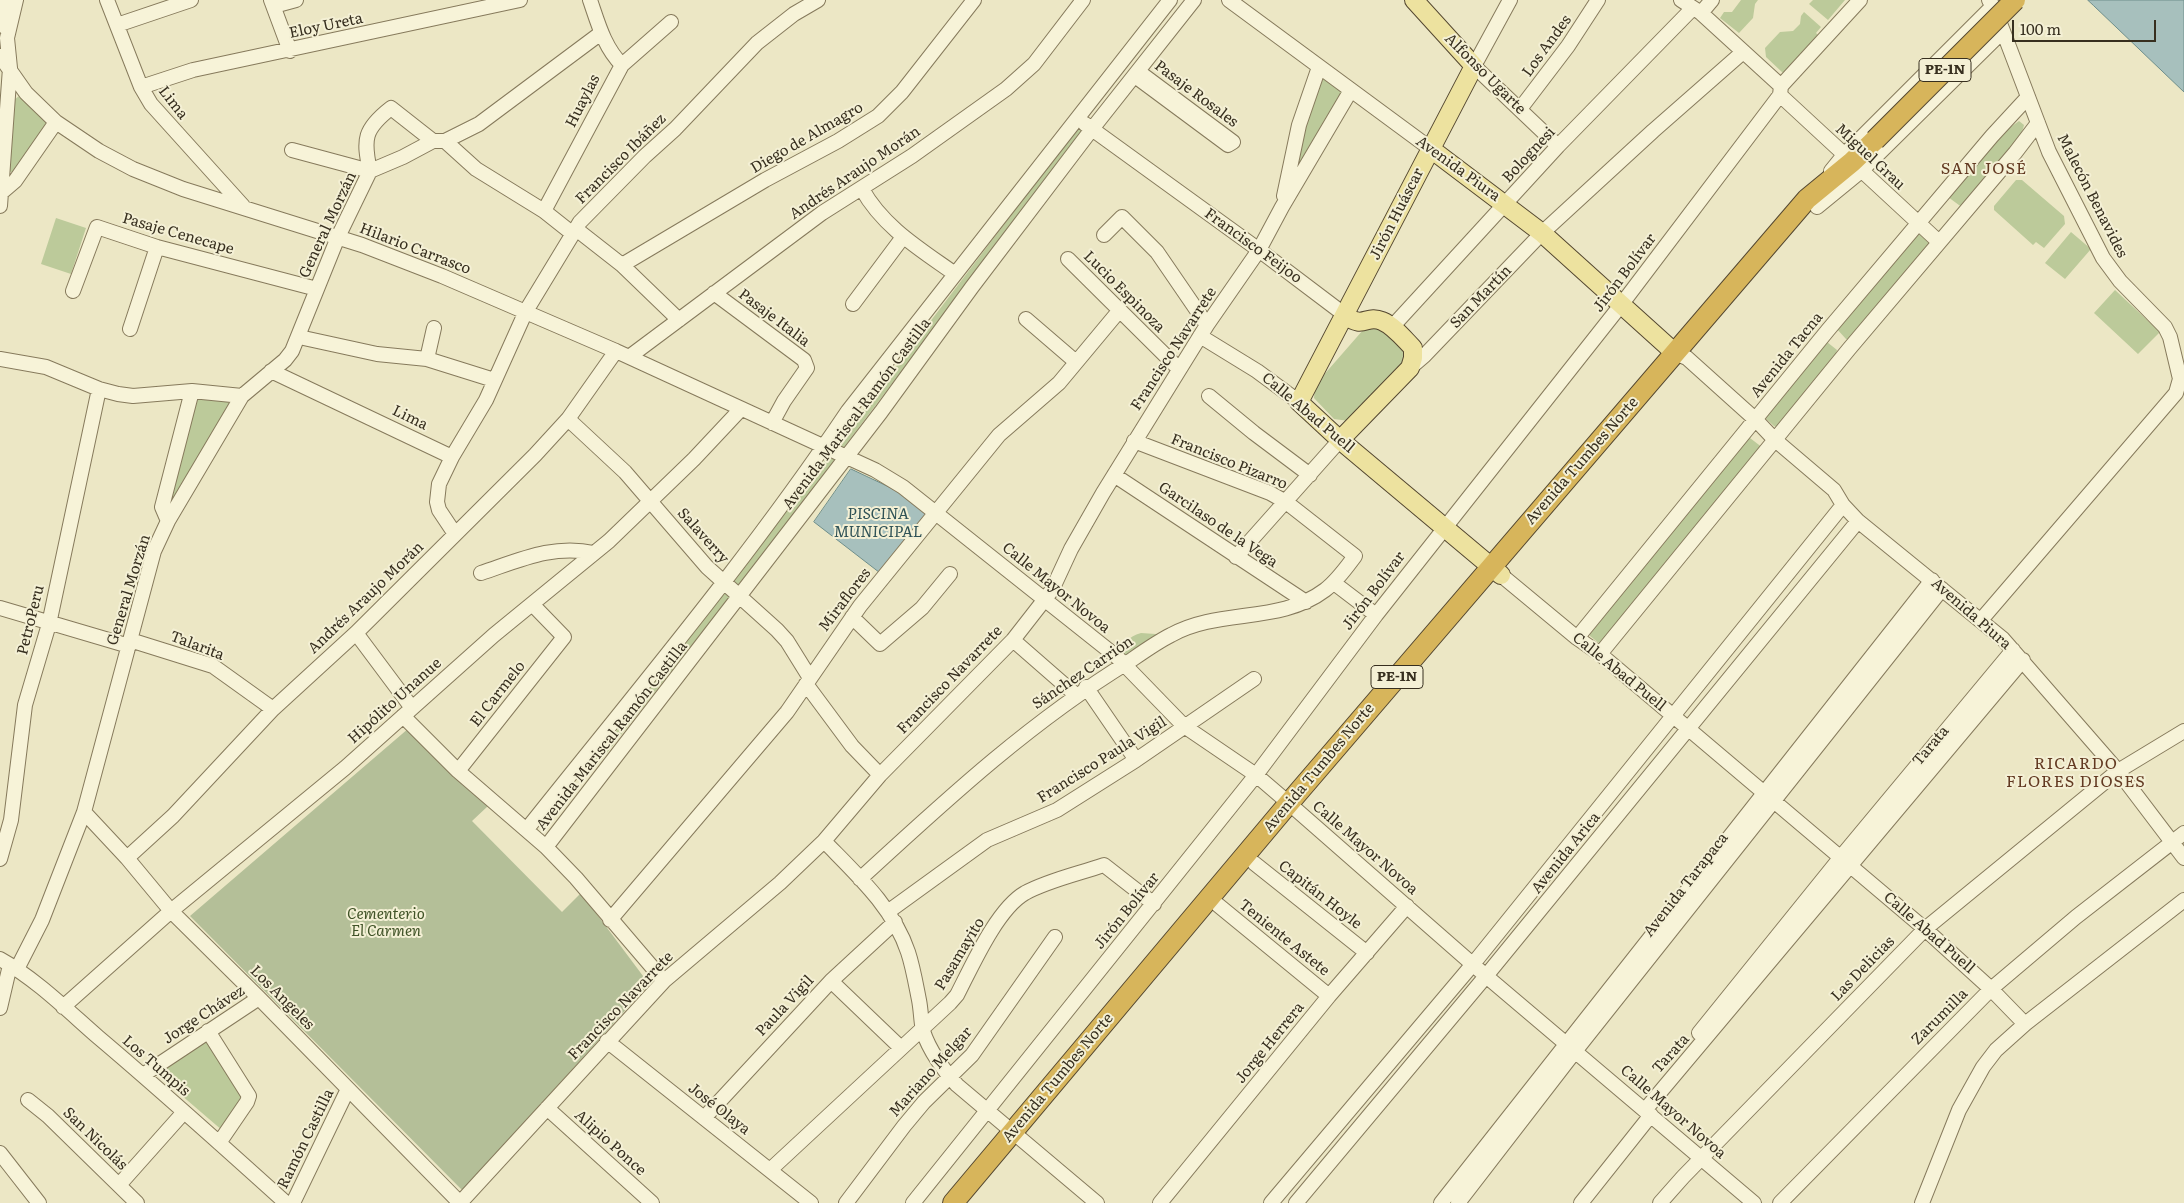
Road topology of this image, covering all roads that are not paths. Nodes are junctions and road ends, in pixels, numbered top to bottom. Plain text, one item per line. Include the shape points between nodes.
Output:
1 (2, 0) edge
2 (16, 0) edge
3 (107, 0) edge
4 (191, 0) edge
5 (296, 0) edge
6 (520, 0) edge
7 (590, 0) edge
8 (818, 0) edge
9 (974, 0) edge
10 (1083, 0) edge
11 (1194, 0) edge
12 (1229, 0) edge
13 (1414, 0) edge
14 (1510, 0) edge
15 (1598, 0) edge
16 (1681, 0) edge
17 (1712, 0) edge
18 (1860, 0) edge
19 (2016, 0) edge
20 (1163, 2) edge
21 (272, 3) edge
22 (1991, 3) edge
23 (1697, 11) junction
24 (671, 22) dead end
25 (117, 25) junction
26 (2003, 31) junction
27 (601, 33) junction
28 (7, 38) junction
29 (290, 51) junction
30 (1743, 52) junction
31 (0, 56) edge
32 (622, 65) junction
33 (1474, 66) junction
34 (1319, 67) junction
35 (10, 68) junction
36 (1137, 74) junction
37 (141, 87) junction
38 (1351, 90) junction
39 (1781, 91) junction
40 (2028, 97) junction
41 (1520, 110) junction
42 (1078, 118) junction
43 (56, 122) junction
44 (2038, 124) junction
45 (1092, 129) junction
46 (439, 141) junction
47 (1558, 146) junction
48 (1431, 149) junction
49 (292, 150) dead end
50 (1852, 163) junction
51 (370, 171) junction
52 (862, 189) junction
53 (0, 200) edge
54 (1506, 204) junction
55 (244, 207) junction
56 (1282, 207) junction
57 (544, 211) junction
58 (1919, 224) junction
59 (575, 231) junction
60 (1542, 233) junction
61 (1104, 235) dead end
62 (338, 237) junction
63 (903, 237) junction
64 (1939, 242) junction
65 (157, 247) junction
66 (1259, 250) junction
67 (1068, 259) dead end
68 (622, 265) junction
69 (954, 274) junction
70 (317, 288) junction
71 (73, 291) dead end
72 (714, 293) junction
73 (854, 304) dead end
74 (1621, 305) junction
75 (526, 311) junction
76 (1119, 311) junction
77 (1345, 315) junction
78 (1026, 319) dead end
79 (678, 320) junction
80 (1392, 327) junction
81 (434, 328) dead end
82 (130, 329) dead end
83 (1204, 330) junction
84 (298, 337) junction
85 (623, 354) junction
86 (0, 359) edge
87 (427, 359) junction
88 (1681, 359) junction
89 (1076, 362) junction
90 (1410, 368) junction
91 (1179, 369) junction
92 (272, 372) junction
93 (494, 380) junction
94 (99, 389) junction
95 (192, 391) junction
96 (242, 396) junction
97 (1209, 396) dead end
98 (2180, 396) edge
99 (1299, 402) junction
100 (740, 410) junction
101 (568, 419) junction
102 (1753, 423) junction
103 (772, 424) junction
104 (1774, 439) junction
105 (1340, 440) junction
106 (1134, 442) junction
107 (824, 446) junction
108 (846, 455) junction
109 (452, 457) junction
110 (1114, 475) junction
111 (1310, 475) junction
112 (651, 502) junction
113 (1286, 502) junction
114 (1844, 505) junction
115 (936, 513) junction
116 (168, 521) junction
117 (1858, 521) junction
118 (1444, 526) junction
119 (455, 534) junction
120 (594, 553) junction
121 (1355, 556) joint
122 (1236, 557) junction
123 (1496, 571) junction
124 (481, 573) dead end
125 (950, 574) dead end
126 (723, 581) junction
127 (1334, 583) junction
128 (1937, 584) junction
129 (741, 596) junction
130 (1045, 600) junction
131 (1306, 602) junction
132 (532, 604) junction
133 (0, 608) edge
134 (1376, 615) junction
135 (852, 617) junction
136 (1981, 620) junction
137 (49, 624) junction
138 (356, 633) junction
139 (1577, 638) junction
140 (1013, 640) junction
141 (130, 643) junction
142 (1600, 654) junction
143 (2018, 655) junction
144 (1123, 665) junction
145 (1254, 678) dead end
146 (808, 681) junction
147 (1081, 691) junction
148 (273, 709) junction
149 (407, 712) junction
150 (1674, 717) junction
151 (1184, 726) junction
152 (1689, 730) junction
153 (2184, 731) edge
154 (1136, 760) junction
155 (458, 771) junction
156 (2118, 771) junction
157 (880, 775) junction
158 (1256, 775) junction
159 (1770, 797) junction
160 (1294, 808) junction
161 (84, 812) junction
162 (527, 830) junction
163 (2184, 832) edge
164 (824, 841) junction
165 (2171, 841) junction
166 (546, 847) junction
167 (127, 858) junction
168 (2184, 858) edge
169 (0, 859) edge
170 (1847, 861) junction
171 (1254, 864) junction
172 (860, 879) junction
173 (2184, 900) edge
174 (1154, 904) junction
175 (1218, 906) junction
176 (1407, 906) junction
177 (171, 912) junction
178 (892, 916) junction
179 (610, 920) junction
180 (1925, 929) junction
181 (1054, 937) dead end
182 (1366, 953) junction
183 (9, 964) edge
184 (1473, 964) junction
185 (1486, 976) junction
186 (664, 981) junction
187 (831, 981) junction
188 (1991, 989) junction
189 (1329, 996) junction
190 (259, 998) junction
191 (63, 1006) junction
192 (0, 1008) edge
193 (2025, 1024) junction
194 (923, 1030) junction
195 (208, 1032) junction
196 (607, 1041) junction
197 (1571, 1046) junction
198 (901, 1048) junction
199 (143, 1075) junction
200 (950, 1077) junction
201 (348, 1089) junction
202 (28, 1100) dead end
203 (546, 1108) junction
204 (988, 1110) junction
205 (184, 1112) junction
206 (1648, 1112) junction
207 (704, 1118) junction
208 (1018, 1135) junction
209 (219, 1143) junction
210 (0, 1153) edge
211 (1701, 1158) junction
212 (770, 1170) junction
213 (119, 1185) junction
214 (637, 1198) edge
215 (39, 1203) edge
216 (137, 1203) edge
217 (286, 1203) edge
218 (294, 1203) edge
219 (460, 1203) edge
220 (652, 1203) edge
221 (811, 1203) edge
222 (846, 1203) edge
223 (913, 1203) edge
224 (953, 1203) edge
225 (968, 1203) edge
226 (1097, 1203) edge
227 (1160, 1203) edge
228 (1271, 1203) edge
229 (1296, 1203) edge
230 (1441, 1203) edge
231 (1458, 1203) edge
232 (1581, 1203) edge
233 (1660, 1203) edge
234 (1754, 1203) edge
235 (1780, 1203) edge
236 (1922, 1203) edge

1 - 28 street
2 - 28 street
3 - 25 street, Lima
4 - 25 street
5 - 21 street
6 - 29 street, Eloy Ureta
7 - 27 street
8 - 59 street, Francisco Ibáñez via 757,43 580,222
9 - 68 street, Diego de Almagro via 902,92 878,116
10 - 52 street, Andrés Araujo Morán via 1021,78
11 - 36 street, Avenida Mariscal Ramón Castilla
12 - 34 street, Avenida Piura
13 - 33 main road, Alfonso Ugarte
14 - 33 street, Jirón Huáscar
15 - 41 street, Los Andes
16 - 23 street, Miguel Grau
17 - 23 street, Bolognesi
18 - 39 street, Jirón Bolívar
19 - 50 highway, Avenida Tumbes Norte / PE-1N, bridge
20 - 42 street, Avenida Mariscal Ramón Castilla
21 - 29 street
22 - 26 street, Malecón Benavides
22 - 50 street
23 - 30 street, Miguel Grau
23 - 47 street, Bolognesi
24 - 32 street, Huaylas
25 - 37 street, Lima
26 - 40 street, Malecón Benavides
26 - 50 street
27 - 32 street via 612,55
27 - 46 street via 478,124
28 - 35 street
29 - 37 street, Eloy Ureta via 193,70
30 - 39 street, Miguel Grau
30 - 60 street, San Martín
31 - 35 street, Hilario Carrasco
32 - 57 street, Huaylas
33 - 41 street, Alfonso Ugarte
33 - 48 main road, Jirón Huáscar
34 - 38 street, Avenida Piura
34 - 56 street via 1299,125
35 - 43 street, Hilario Carrasco via 26,93
35 - 53 street
36 - 36 street, Pasaje Rosales via 1228,145 1233,142
36 - 45 street, Avenida Mariscal Ramón Castilla
37 - 55 street, Lima via 159,116
38 - 48 street, Avenida Piura
38 - 56 street, Francisco Navarrete
39 - 50 street, Miguel Grau
39 - 74 street, Jirón Bolívar
40 - 44 street, Malecón Benavides
40 - 58 street, Avenida Tacna
41 - 47 street, Alfonso Ugarte
42 - 45 street, Francisco Feijoo
42 - 69 street, Avenida Mariscal Ramón Castilla
43 - 53 street
43 - 55 street, Hilario Carrasco via 133,169 183,189
44 - 64 street
44 - 98 street, Malecón Benavides via 2103,258 2120,281 2166,327 2177,361
45 - 66 street, Francisco Feijoo
45 - 108 street, Avenida Mariscal Ramón Castilla via 882,412
46 - 51 street
46 - 51 street via 391,108 374,121 370,129 366,150
46 - 57 street via 476,169
47 - 54 street, Bolognesi
48 - 54 main road, Avenida Piura
48 - 77 main road, Jirón Huáscar
49 - 51 street
50 - 58 street, Miguel Grau
50 - 88 highway, Avenida Tumbes Norte / PE-1N via 1812,203
51 - 62 street, General Morzán
52 - 63 street via 880,215
52 - 72 street, Andrés Araujo Morán via 822,213
54 - 60 main road, Avenida Piura
54 - 80 street, Bolognesi
55 - 62 street, Hilario Carrasco
56 - 66 street, Francisco Navarrete
57 - 59 street
58 - 64 street, Miguel Grau
58 - 102 street, Avenida Tacna
59 - 68 street
59 - 75 street, Francisco Ibáñez
60 - 74 main road, Avenida Piura
60 - 90 street, San Martín
61 - 83 street via 1122,217 1157,252
62 - 70 street, General Morzán
62 - 75 street, Hilario Carrasco
63 - 69 street
63 - 73 street
64 - 104 street
65 - 70 street, Pasaje Cenecape
65 - 71 street, Pasaje Cenecape via 97,227
65 - 82 street
66 - 77 street, Francisco Feijoo
66 - 83 street, Francisco Navarrete
67 - 76 street, Lucio Espinoza
68 - 79 street
69 - 107 street, Avenida Mariscal Ramón Castilla
70 - 84 street, General Morzán
72 - 79 street, Andrés Araujo Morán
72 - 103 street, Pasaje Italia via 804,360 807,368
74 - 88 main road, Avenida Piura
74 - 118 street, Jirón Bolívar
75 - 85 street, Hilario Carrasco
75 - 93 street, Francisco Ibáñez
76 - 89 street, Miraflores
76 - 91 street, Lucio Espinoza
77 - 80 main road, Francisco Feijoo via 1353,322 1376,320
77 - 99 main road, Jirón Huáscar
78 - 89 street
79 - 85 street, Andrés Araujo Morán
80 - 90 main road via 1412,348
81 - 87 street
83 - 91 street, Francisco Navarrete
83 - 99 street, Calle Abad Puell
84 - 87 street via 377,354
84 - 92 street, General Morzán via 285,360
85 - 100 street, Hilario Carrasco
85 - 101 street, Andrés Araujo Morán
86 - 94 street via 46,367
87 - 93 street
88 - 102 street, Avenida Piura
88 - 123 highway, Avenida Tumbes Norte / PE-1N
89 - 115 street, Miraflores via 1044,397 999,435
90 - 105 main road, San Martín
91 - 106 street, Francisco Navarrete
92 - 96 street, General Morzán
92 - 109 street, Lima
93 - 109 street, Francisco Ibáñez via 486,400
94 - 95 street via 133,396
94 - 137 street, PetroPeru
95 - 96 street
95 - 116 street via 162,507
96 - 116 street, General Morzán
97 - 111 street
98 - 136 street
99 - 105 main road, Calle Abad Puell
100 - 103 street, Hilario Carrasco
100 - 112 street, Hipólito Unanue
101 - 112 street, Salaverry via 625,472
101 - 119 street, Andrés Araujo Morán
102 - 104 street, Avenida Piura
102 - 139 street, Avenida Tacna
103 - 107 street, Hilario Carrasco
104 - 114 street, Avenida Piura via 1834,490
104 - 142 street
105 - 111 street, San Martín
105 - 118 main road, Calle Abad Puell
106 - 110 street, Francisco Navarrete
106 - 113 street, Francisco Pizarro
107 - 108 street, Calle Mayor Novoa
107 - 126 street, Avenida Mariscal Ramón Castilla
108 - 115 street, Calle Mayor Novoa via 903,486
108 - 129 street, Avenida Mariscal Ramón Castilla
109 - 119 street, Francisco Ibáñez via 439,484 437,502
110 - 122 street, Garcilaso de la Vega
110 - 130 street, Francisco Navarrete
111 - 113 street, San Martín
112 - 120 street, Hipólito Unanue
112 - 126 street, Salaverry
113 - 121 street, Francisco Pizarro
113 - 122 street, San Martín
114 - 117 street, Avenida Piura
114 - 150 street
115 - 130 street, Calle Mayor Novoa
115 - 135 street, Miraflores
116 - 141 street, General Morzán via 152,558
117 - 128 street, Avenida Piura
117 - 152 street, Avenida Arica
118 - 123 main road, Calle Abad Puell
118 - 134 street, Jirón Bolívar
119 - 138 street, Andrés Araujo Morán
120 - 124 street via 554,550
120 - 132 street, Hipólito Unanue
121 - 127 street, Sánchez Carrión
122 - 131 street, Garcilaso de la Vega
123 - 139 street, Calle Abad Puell
123 - 160 highway, Avenida Tumbes Norte / PE-1N
125 - 135 street via 922,608 880,644
126 - 129 street, Salaverry
126 - 162 street, Avenida Mariscal Ramón Castilla
127 - 131 street, Sánchez Carrión
127 - 134 street
128 - 136 street, Avenida Piura
128 - 159 street, Avenida Tarapaca
129 - 146 street, Salaverry via 787,641
129 - 166 street, Avenida Mariscal Ramón Castilla
130 - 140 street, Francisco Navarrete
130 - 144 street, Calle Mayor Novoa
131 - 144 street, Sánchez Carrión via 1284,610 1186,627
132 - 149 street, Hipólito Unanue
132 - 155 street, El Carmelo via 564,637
133 - 137 street, Talarita
134 - 158 street, Jirón Bolívar
135 - 146 street, Miraflores
136 - 143 street, Avenida Piura
137 - 141 street, Talarita
137 - 169 street, PetroPeru via 25,704 11,820
138 - 148 street, Andrés Araujo Morán
138 - 149 street
139 - 142 street, Calle Abad Puell
140 - 147 street
140 - 157 street, Francisco Navarrete
141 - 148 street, Talarita via 213,666
141 - 161 street, General Morzán
142 - 150 street, Calle Abad Puell
143 - 156 street, Avenida Piura
143 - 170 street, Tarata
144 - 147 street, Sánchez Carrión
144 - 151 street, Calle Mayor Novoa
145 - 151 street, Francisco Paula Vigil
146 - 157 street, Salaverry via 852,746
146 - 179 street, Miraflores via 787,712
147 - 154 street
147 - 172 street, Sánchez Carrión via 997,756
148 - 167 street, Andrés Araujo Morán via 173,816
149 - 155 street
149 - 177 street, Hipólito Unanue via 345,768
150 - 152 street, Calle Abad Puell
150 - 184 street
151 - 154 street, Francisco Paula Vigil
151 - 158 street, Calle Mayor Novoa
152 - 159 street, Calle Abad Puell
152 - 185 street, Avenida Arica
153 - 156 street, Las Delicias
154 - 178 street, Francisco Paula Vigil via 1057,810 987,840
155 - 162 street
156 - 165 street, Avenida Piura
156 - 180 street, Las Delicias
157 - 164 street, Francisco Navarrete
158 - 160 street, Calle Mayor Novoa
158 - 174 street, Jirón Bolívar
159 - 170 street, Calle Abad Puell
159 - 197 street, Avenida Tarapaca
160 - 171 highway, Avenida Tumbes Norte / PE-1N
160 - 176 street, Calle Mayor Novoa
160 - 208 highway, Avenida Tumbes Norte / PE-1N
161 - 167 street, Los Angeles
161 - 183 street, General Morzán via 42,920
162 - 166 street
163 - 165 street, Zarumilla
164 - 172 street
164 - 186 street, Francisco Navarrete via 775,888
165 - 168 street, Avenida Piura
165 - 188 street, Zarumilla
166 - 179 street
167 - 177 street, Los Angeles
170 - 180 street, Calle Abad Puell
170 - 206 street, Tarata via 1691,1057 1662,1088
171 - 175 highway, Avenida Tumbes Norte / PE-1N
171 - 182 street, Capitán Hoyle
172 - 178 street
173 - 193 street
174 - 194 street, Pasamayito via 1104,865 1023,894 990,933 958,995
174 - 204 street, Jirón Bolívar
175 - 189 street, Teniente Astete
175 - 208 highway, Avenida Tumbes Norte / PE-1N
176 - 182 street, Jorge Herrera
176 - 184 street, Calle Mayor Novoa
177 - 190 street, Los Angeles
177 - 191 street, Hipólito Unanue
178 - 187 street, Paula Vigil
178 - 194 street via 908,952
179 - 186 street
180 - 188 street, Calle Abad Puell
180 - 211 street, Las Delicias
181 - 200 street, Mariano Melgar via 972,1056
182 - 189 street, Jorge Herrera
183 - 191 street, Los Tumpis
183 - 192 street, General Morzán
184 - 185 street, Calle Mayor Novoa
184 - 228 street
185 - 197 street, Calle Mayor Novoa
185 - 229 street, Avenida Arica
186 - 196 street, Francisco Navarrete
187 - 198 street
187 - 207 street, Paula Vigil
188 - 193 street, Calle Abad Puell
188 - 235 street, Zarumilla
189 - 227 street, Jorge Herrera
190 - 195 street, Jorge Chávez
190 - 201 street, Los Angeles
191 - 199 street, Los Tumpis
193 - 236 street via 1983,1066 1959,1110
194 - 198 street, Pasamayito
194 - 200 street
195 - 199 street, Jorge Chávez
195 - 209 street via 249,1096
196 - 203 street, Francisco Navarrete
196 - 207 street, José Olaya
197 - 206 street, Calle Mayor Novoa
197 - 230 street
197 - 231 street, Avenida Tarapaca
198 - 212 street, Pasamayito
199 - 205 street, Los Tumpis
200 - 204 street
200 - 222 street, Mariano Melgar via 904,1126
201 - 218 street, Ramón Castilla
201 - 219 street, Los Angeles
202 - 213 street, San Nicolás
203 - 214 street, Alipio Ponce
203 - 219 street, Francisco Navarrete
204 - 208 street
204 - 223 street, Jirón Bolívar
205 - 209 street, Los Tumpis
205 - 213 street
206 - 211 street, Calle Mayor Novoa
206 - 232 street
207 - 212 street, José Olaya
208 - 224 highway, Avenida Tumbes Norte / PE-1N
208 - 225 highway, Avenida Tumbes Norte / PE-1N
208 - 226 street
209 - 217 street, Los Tumpis
210 - 215 street
211 - 233 street, Las Delicias
211 - 234 street, Calle Mayor Novoa
212 - 221 street, José Olaya
213 - 216 street, San Nicolás
214 - 220 street, Alipio Ponce

